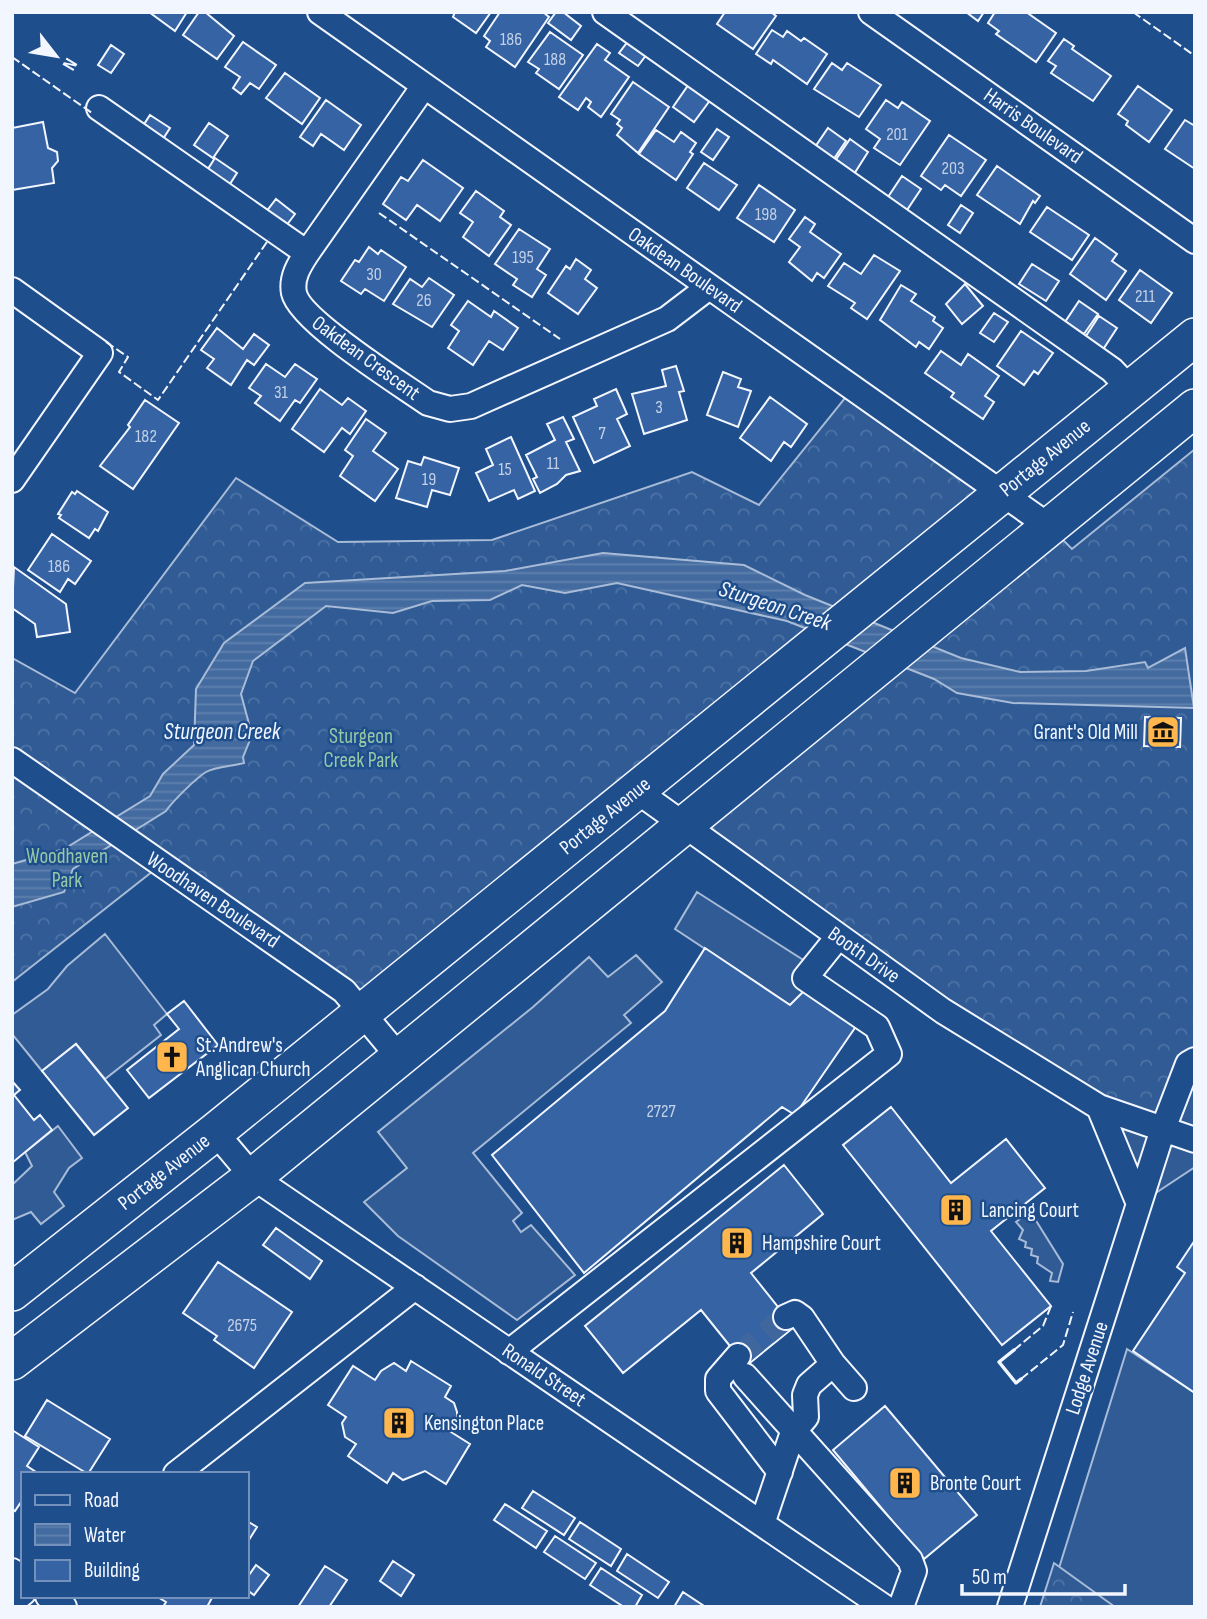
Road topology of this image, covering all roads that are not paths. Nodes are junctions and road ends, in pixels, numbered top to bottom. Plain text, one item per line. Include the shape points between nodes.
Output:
1 (320, 12) edge
2 (605, 12) edge
3 (871, 12) edge
4 (424, 86) junction
5 (99, 108) dead end
6 (1195, 241) edge
7 (307, 253) junction
8 (709, 287) junction
9 (12, 290) edge
10 (1195, 337) edge
11 (1130, 389) junction
12 (1195, 408) edge
13 (12, 480) edge
14 (1001, 494) junction
15 (1050, 527) junction
16 (12, 760) edge
17 (637, 791) junction
18 (682, 825) junction
19 (838, 937) junction
20 (361, 1013) junction
21 (399, 1057) junction
22 (1195, 1060) edge
23 (1099, 1107) junction
24 (1163, 1129) junction
25 (215, 1132) junction
26 (1195, 1140) edge
27 (253, 1177) junction
28 (1139, 1204) junction
29 (415, 1287) junction
30 (12, 1292) edge
31 (786, 1317) dead end
32 (509, 1352) junction
33 (12, 1361) edge
34 (833, 1364) junction
35 (854, 1388) dead end
36 (793, 1432) junction
37 (179, 1472) edge
38 (780, 1472) junction
39 (762, 1524) junction
40 (884, 1607) edge
41 (901, 1607) edge
42 (1010, 1607) edge

1 - 4 street, Oakdean Boulevard
2 - 11 street via 1112,370
3 - 6 street, Harris Boulevard
4 - 7 street, Oakdean Crescent
4 - 8 street, Oakdean Boulevard
5 - 7 street
7 - 8 street, Oakdean Crescent via 293,283 294,296 305,313 428,403 450,410 471,406 667,319
8 - 14 street, Oakdean Boulevard
9 - 13 street via 100,353
10 - 11 highway, Portage Avenue
11 - 14 highway, Portage Avenue
12 - 15 highway
14 - 15 street, Oakdean Boulevard
14 - 17 highway, Portage Avenue
15 - 18 highway
16 - 20 street, Woodhaven Boulevard via 344,991
17 - 18 street, Booth Drive
17 - 20 highway, Portage Avenue
18 - 19 street, Booth Drive
18 - 21 highway
19 - 23 street, Booth Drive via 943,1011
19 - 32 street via 805,978 877,1027 889,1054
20 - 21 street, Woodhaven Boulevard
20 - 25 highway, Portage Avenue
21 - 27 highway
22 - 24 street, Lodge Avenue via 1188,1064
23 - 24 street, Booth Drive
23 - 28 street
24 - 26 street, Booth Drive
24 - 28 street, Lodge Avenue
25 - 27 street, Ronald Street
25 - 30 highway, Portage Avenue
27 - 29 street, Ronald Street
27 - 33 highway
28 - 42 street, Lodge Avenue
29 - 32 street, Ronald Street
29 - 37 street
31 - 34 street via 794,1313 803,1318
32 - 39 street, Ronald Street
34 - 35 street
34 - 36 street via 809,1385 806,1417
36 - 38 street
36 - 38 street via 742,1366 718,1378 718,1391
36 - 41 street via 910,1560 914,1571
38 - 39 street
39 - 40 street, Ronald Street

